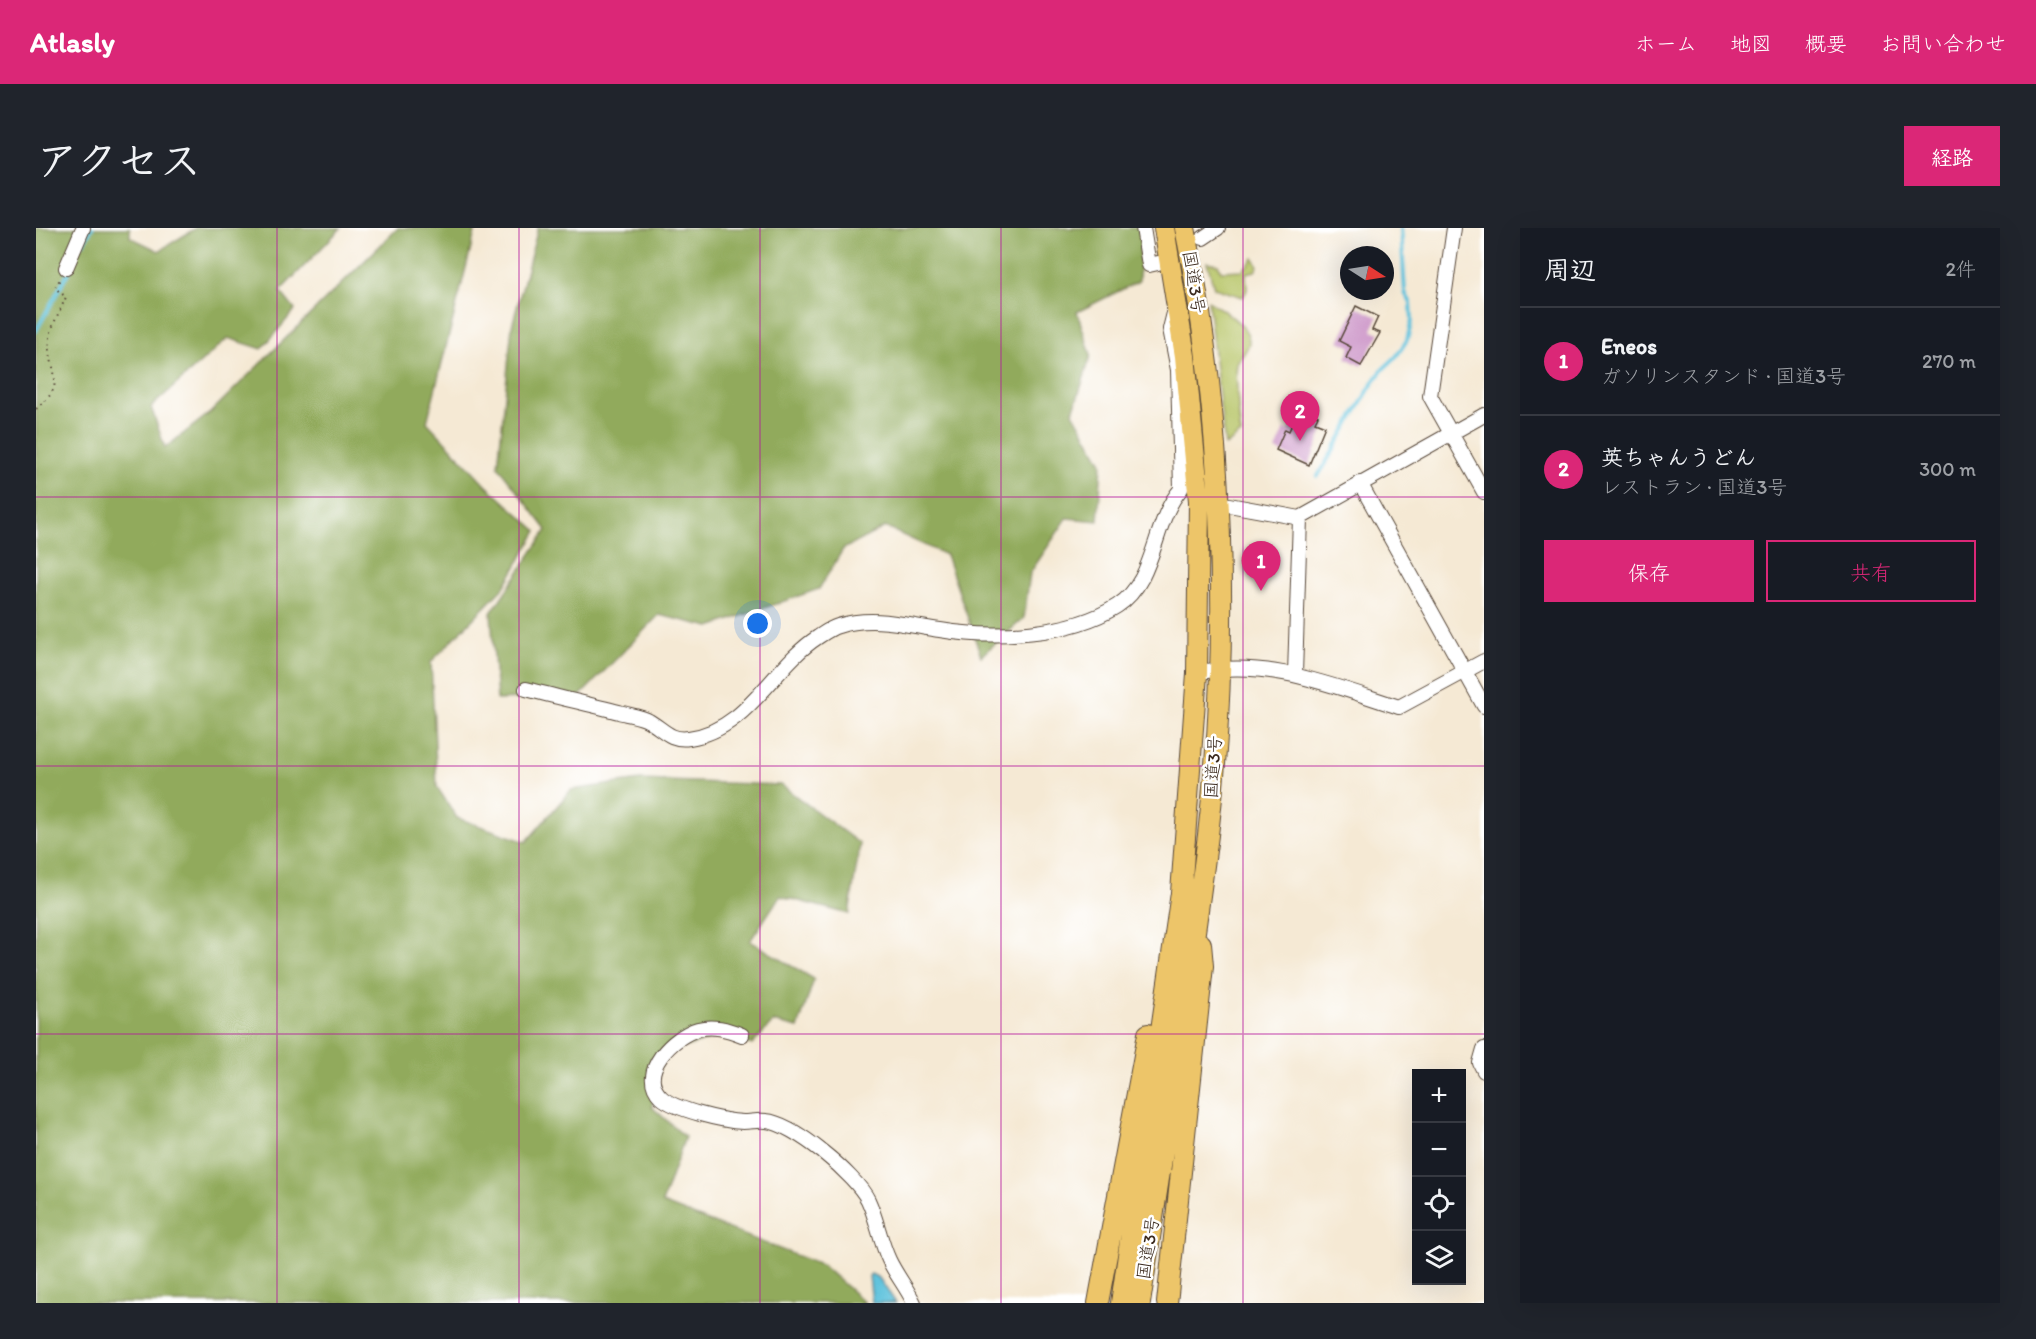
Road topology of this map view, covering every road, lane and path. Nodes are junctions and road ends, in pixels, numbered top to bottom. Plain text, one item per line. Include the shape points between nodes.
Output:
1 (82, 228) edge
2 (1143, 228) edge
3 (1164, 228) edge
4 (1185, 228) edge
5 (1218, 228) edge
6 (1454, 228) edge
7 (1203, 238) dead end
8 (1158, 263) dead end
9 (66, 268) dead end
10 (57, 290) dead end
11 (1177, 302) junction
12 (36, 409) edge
13 (1484, 415) edge
14 (1451, 433) junction
15 (1360, 483) junction
16 (1484, 492) edge
17 (1218, 503) junction
18 (1300, 518) junction
19 (1484, 661) edge
20 (1218, 668) junction
21 (1465, 671) junction
22 (1197, 673) junction
23 (1295, 674) junction
24 (526, 689) dead end
25 (1484, 706) edge
26 (1190, 893) junction
27 (742, 1035) dead end
28 (1484, 1049) edge
29 (1484, 1071) edge
30 (914, 1303) edge
31 (1098, 1303) edge
32 (1121, 1303) edge
33 (1140, 1303) edge
34 (1167, 1303) edge

1 - 9 street
2 - 8 street via 1149,265
3 - 11 highway, 国道3号
4 - 17 highway, 国道3号 via 1204,353
5 - 7 street
6 - 14 street via 1430,396
10 - 12 path via 66,297 50,334 49,351 57,381 54,392
11 - 22 highway, 国道3号 via 1199,501
11 - 24 street via 1170,329 1178,370 1181,489 1171,500 1144,572 1117,606 1070,624 1000,635 943,631 880,620 836,626 802,648 744,711 708,734 687,739 666,735 648,721
13 - 14 street
14 - 15 street
14 - 16 street
15 - 18 street
15 - 21 street
17 - 18 street
17 - 20 highway, 国道3号
18 - 23 street
19 - 21 street
20 - 22 street
20 - 23 street
20 - 26 highway, 国道3号 via 1208,833
21 - 23 street via 1400,707
21 - 25 street
22 - 26 highway, 国道3号
26 - 31 highway via 1154,998
26 - 32 highway, 国道3号
26 - 33 highway, 国道3号
26 - 34 highway via 1203,966
27 - 30 street via 710,1027 675,1040 657,1064 655,1086 661,1097 681,1108 726,1119 769,1121 836,1162 867,1197 889,1260
28 - 29 street via 1480,1063

